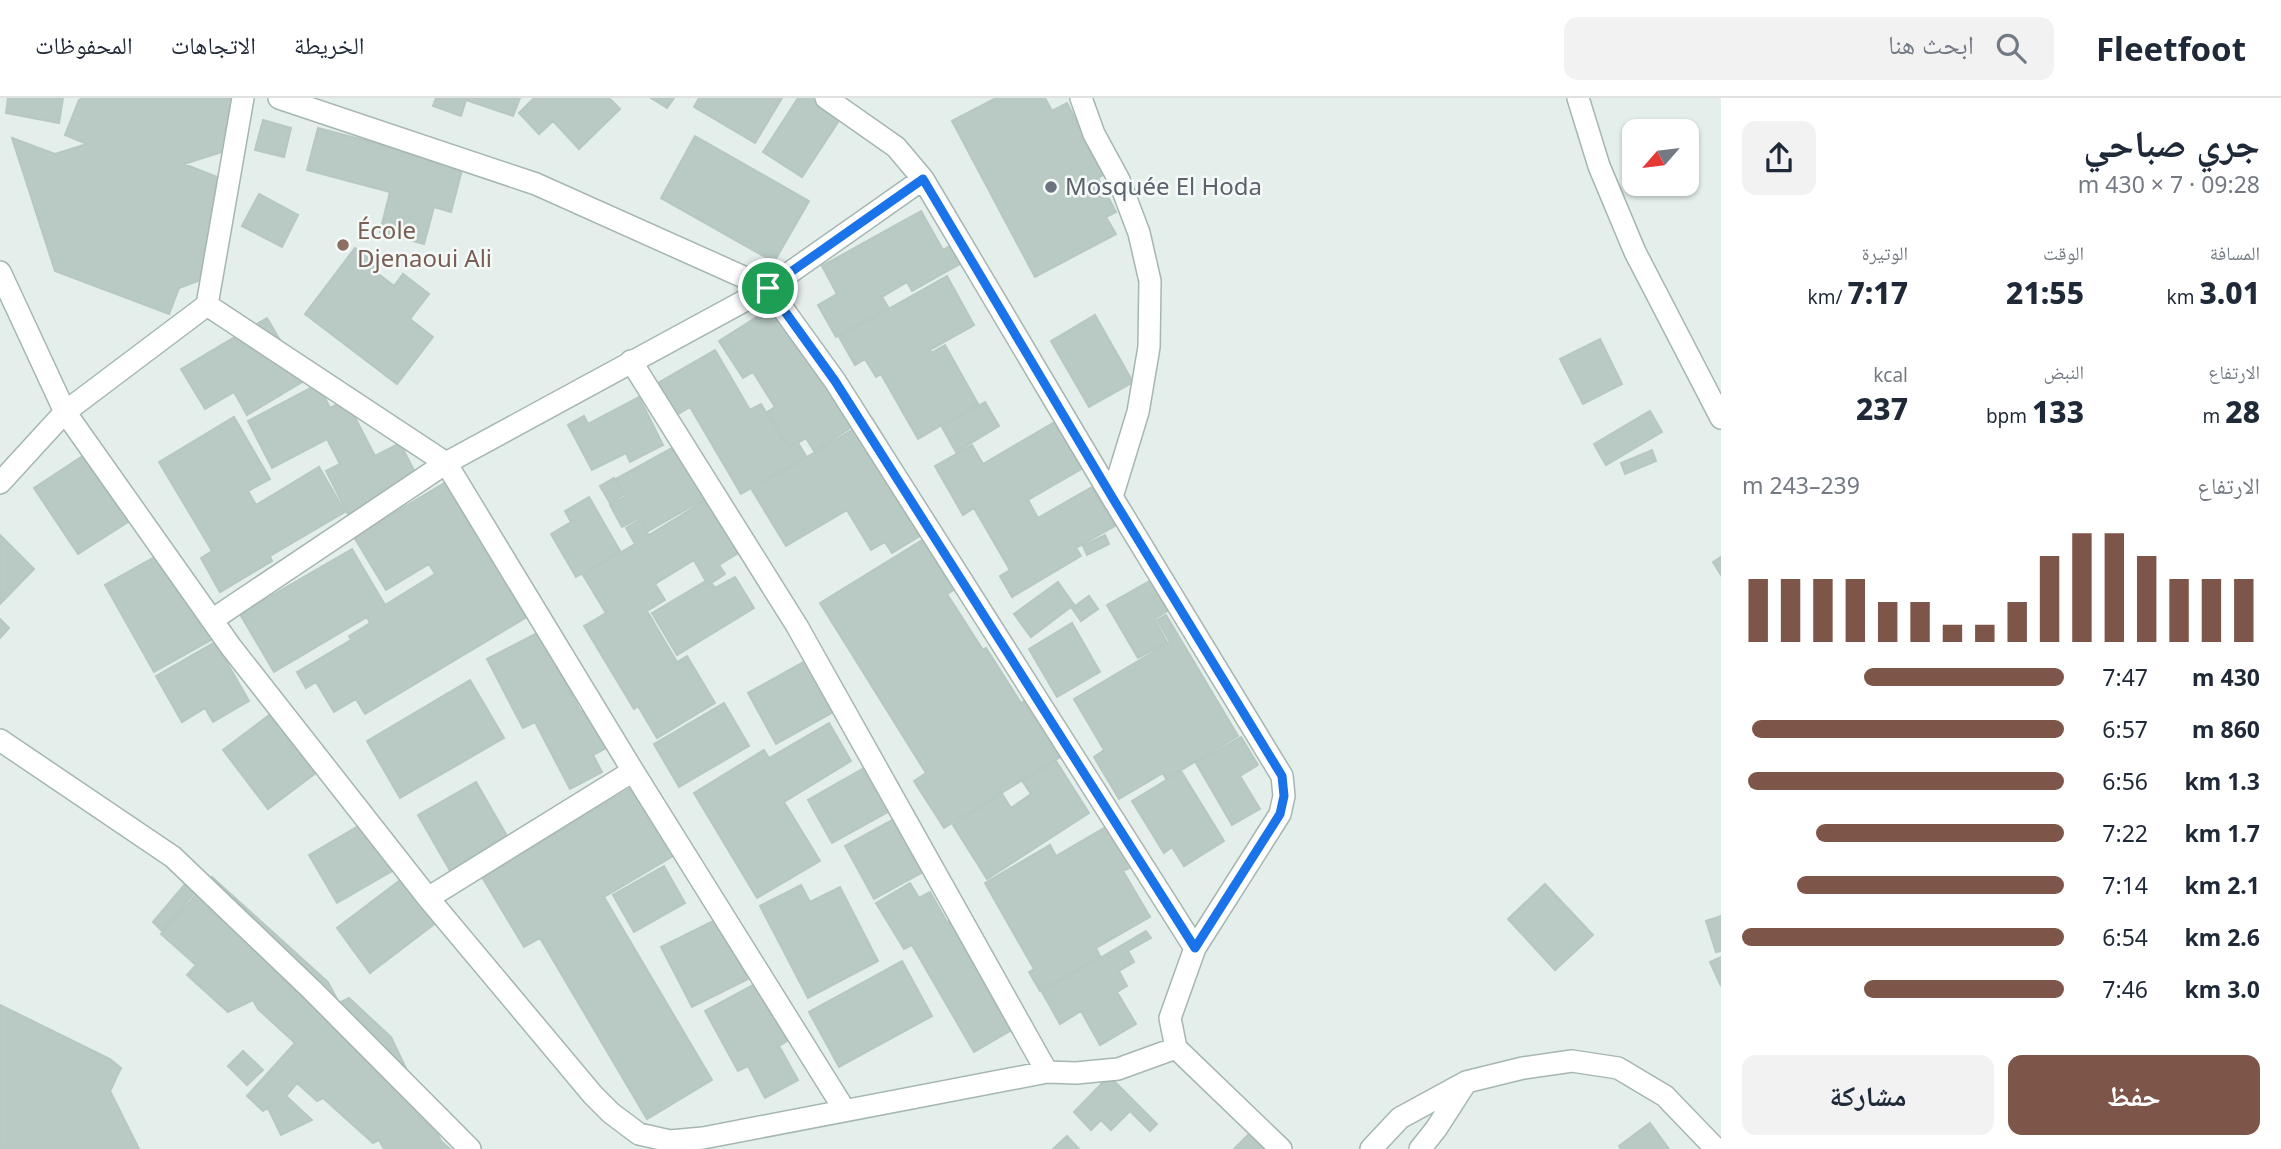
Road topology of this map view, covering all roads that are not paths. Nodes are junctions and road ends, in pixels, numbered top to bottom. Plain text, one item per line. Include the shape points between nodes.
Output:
1 (243, 98) edge
2 (279, 98) edge
3 (826, 98) edge
4 (1081, 98) edge
5 (1578, 98) edge
6 (923, 179) junction
7 (0, 272) edge
8 (768, 288) junction
9 (206, 305) junction
10 (631, 361) junction
11 (65, 412) junction
12 (1721, 418) edge
13 (446, 463) junction
14 (0, 483) edge
15 (1112, 497) junction
16 (212, 620) junction
17 (0, 740) edge
18 (633, 771) junction
19 (428, 898) junction
20 (1195, 948) junction
21 (1176, 1048) junction
22 (1047, 1072) junction
23 (1466, 1082) junction
24 (844, 1109) junction
25 (470, 1149) edge
26 (1281, 1149) edge
27 (1370, 1149) edge
28 (1420, 1149) edge
29 (1716, 1149) edge

1 - 9 street
2 - 8 street via 536,184
3 - 6 street via 896,147
4 - 15 street via 1139,233 1150,281 1149,347 1138,412
5 - 12 street via 1599,166 1635,252
6 - 8 street
6 - 15 street
7 - 11 street
8 - 10 street
8 - 20 street via 835,381
9 - 11 street
9 - 13 street
10 - 13 street
10 - 22 street via 797,626
11 - 14 street
11 - 16 street
13 - 16 street
13 - 18 street
15 - 20 street via 1282,776 1280,814
16 - 19 street
17 - 25 street via 173,857
18 - 19 street
18 - 24 street
19 - 24 street via 593,1095 639,1134 670,1141 703,1138
20 - 21 street via 1170,1018
21 - 22 street via 1118,1069
21 - 26 street
22 - 24 street
23 - 27 street via 1400,1118
23 - 28 street
23 - 29 street via 1572,1061 1618,1068 1665,1096

